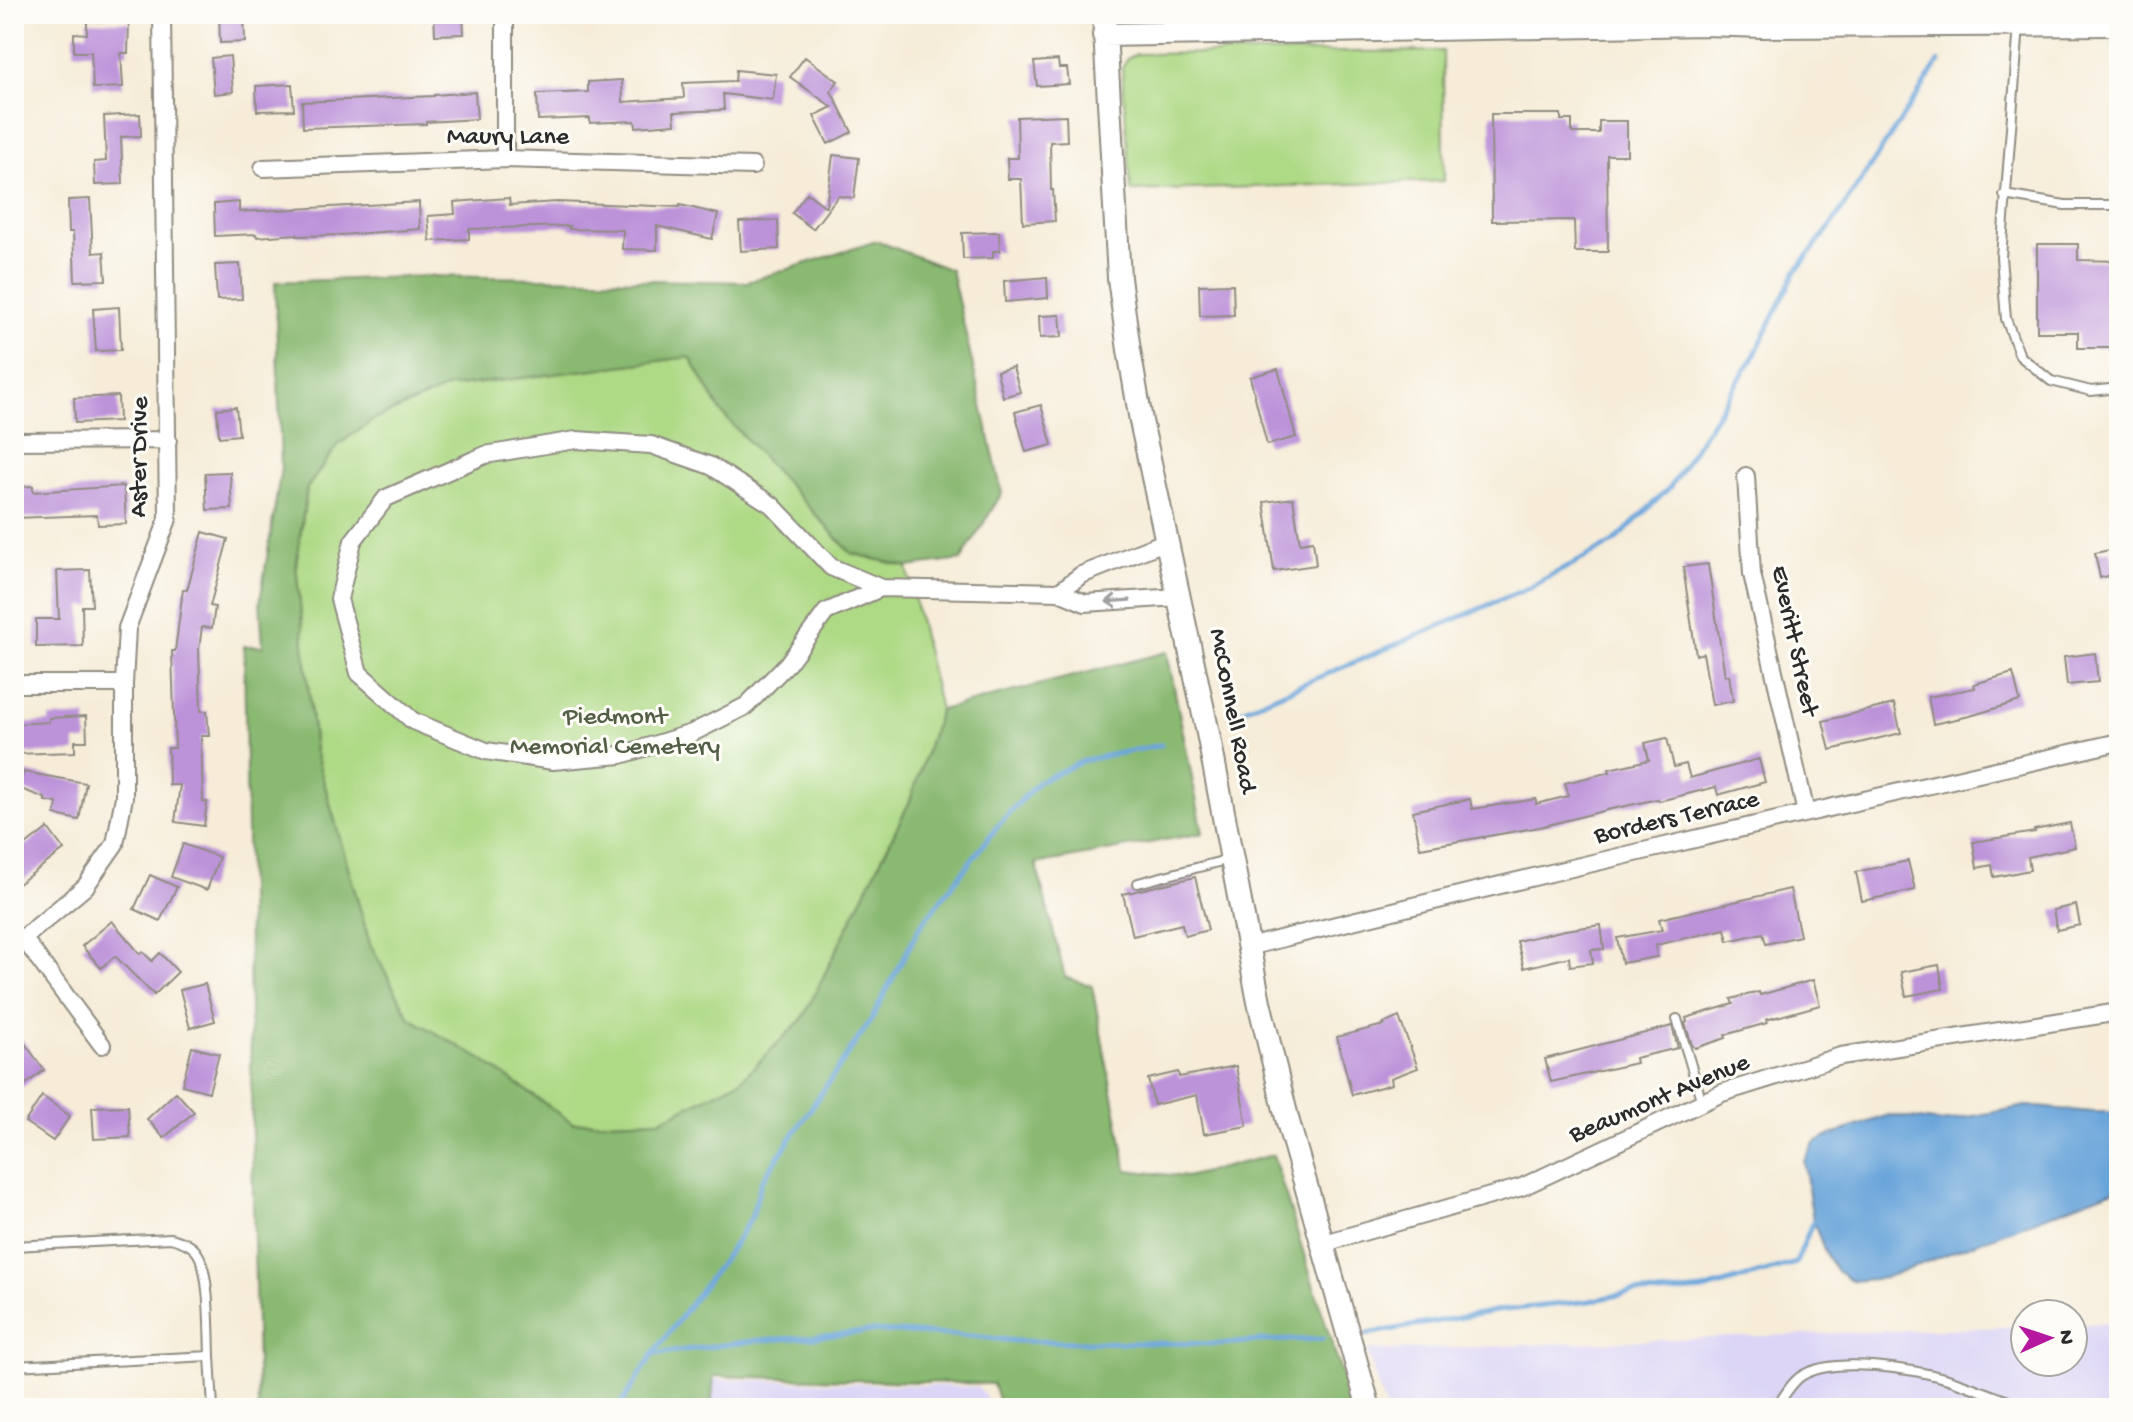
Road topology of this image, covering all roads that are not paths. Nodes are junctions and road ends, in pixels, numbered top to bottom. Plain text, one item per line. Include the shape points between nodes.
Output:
1 (162, 14) edge
2 (505, 14) edge
3 (1705, 19) edge
4 (2019, 24) junction
5 (2119, 24) edge
6 (1104, 25) edge
7 (505, 159) junction
8 (753, 166) dead end
9 (263, 168) dead end
10 (2004, 195) junction
11 (2119, 205) edge
12 (2119, 388) edge
13 (168, 440) junction
14 (14, 441) edge
15 (1746, 476) dead end
16 (1167, 541) junction
17 (881, 588) junction
18 (1059, 592) junction
19 (1179, 597) junction
20 (14, 684) edge
21 (124, 684) junction
22 (2119, 742) edge
23 (1806, 813) junction
24 (1231, 859) junction
25 (1138, 883) dead end
26 (19, 943) edge
27 (1248, 947) junction
28 (2119, 1012) edge
29 (1677, 1019) dead end
30 (102, 1045) dead end
31 (1702, 1103) junction
32 (1321, 1244) junction
33 (14, 1246) edge
34 (210, 1356) junction
35 (14, 1366) edge
36 (213, 1408) edge
37 (1369, 1408) edge
38 (1776, 1408) edge
39 (2030, 1408) edge

1 - 13 street, Aster Drive
2 - 7 street
3 - 4 street via 1763,26
3 - 6 street
4 - 5 street
4 - 10 lane
6 - 16 street, McConnell Road via 1119,278 1141,421
7 - 8 street, Maury Lane
7 - 9 street, Maury Lane
10 - 11 lane via 2065,205
10 - 12 lane via 2006,319 2020,356 2051,381 2091,391
13 - 14 street
13 - 21 street, Aster Drive via 168,519 127,628
15 - 23 street, Everitt Street via 1752,574
16 - 18 street via 1081,575
16 - 19 street, McConnell Road
17 - 17 street via 831,567 772,505 711,466 651,445 576,440 485,455 386,498 353,541 339,599 359,673 413,721 486,751 553,761 621,755 692,733 746,706 788,663 826,612
17 - 18 street
19 -> 18 street via 1085,603
19 - 24 street, McConnell Road
20 - 21 street
21 - 26 street, Aster Drive via 124,797 115,844 85,887
22 - 23 street, Borders Terrace
23 - 27 street, Borders Terrace
24 - 25 lane
24 - 27 street, McConnell Road
26 - 30 street
27 - 32 street, McConnell Road
28 - 31 street, Beaumont Avenue via 1841,1056
29 - 31 lane
31 - 32 street, Beaumont Avenue via 1522,1187
32 - 37 street, McConnell Road
33 - 34 lane via 171,1238 185,1242 199,1254 205,1277
34 - 35 lane
34 - 36 lane
38 - 39 lane via 1801,1376 1825,1367 1856,1365 1947,1379

